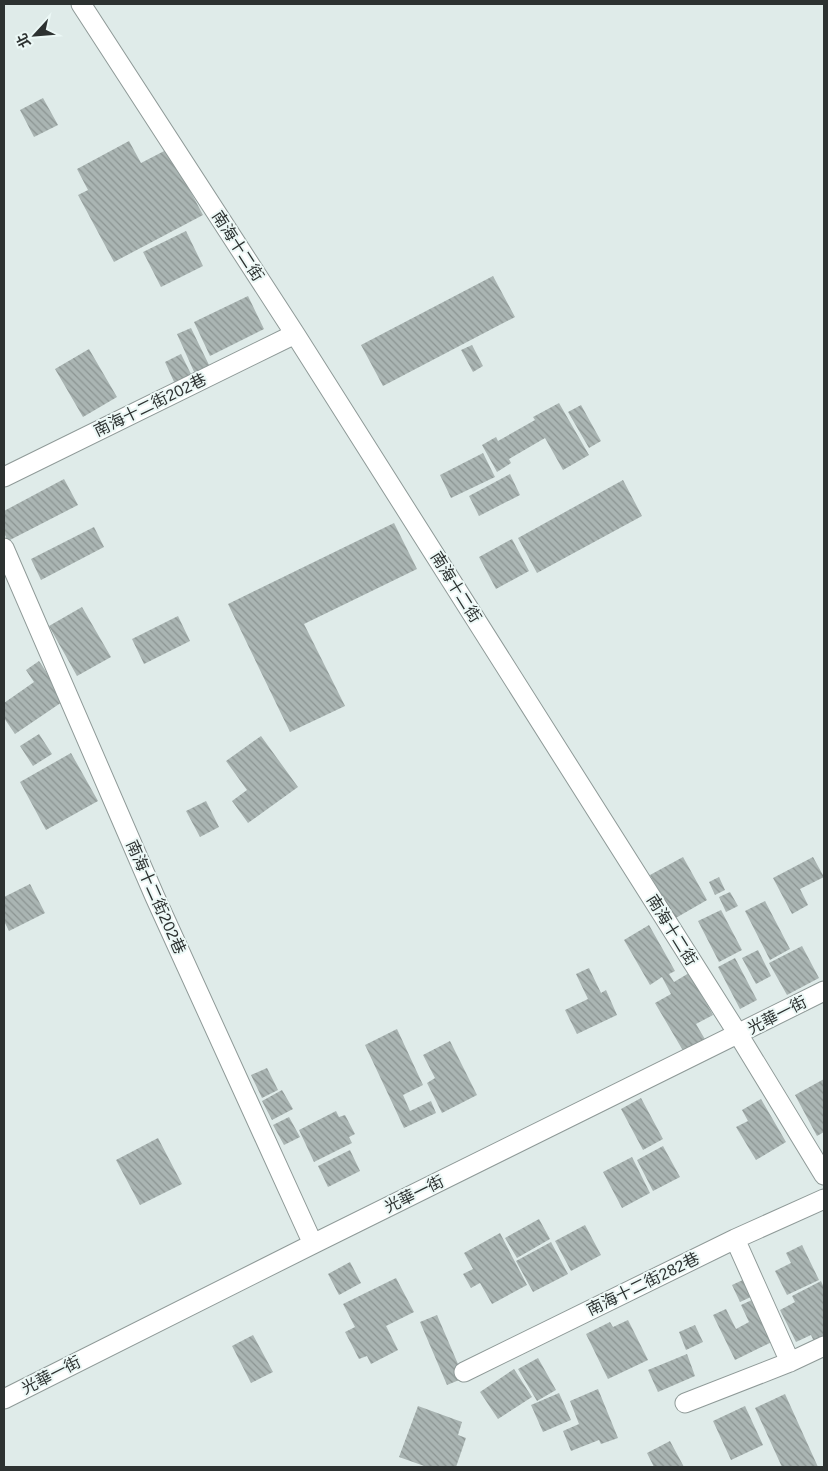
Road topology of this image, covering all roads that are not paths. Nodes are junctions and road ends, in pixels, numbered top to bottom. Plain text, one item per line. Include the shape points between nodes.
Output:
1 (82, 4) edge
2 (295, 334) junction
3 (4, 477) edge
4 (4, 548) edge
5 (824, 991) edge
6 (738, 1034) junction
7 (824, 1175) edge
8 (824, 1198) edge
9 (735, 1239) junction
10 (313, 1244) junction
11 (824, 1346) edge
12 (790, 1362) junction
13 (464, 1372) dead end
14 (4, 1399) edge
15 (685, 1403) dead end

1 - 2 street, 南海十二街
2 - 3 street, 南海十二街202巷
2 - 6 street, 南海十二街
4 - 10 street, 南海十二街202巷 via 156,897
5 - 6 street, 光華一街
6 - 7 street, 南海十二街
6 - 10 street, 光華一街
8 - 9 street, 南海十二街282巷
9 - 12 street
9 - 13 street, 南海十二街282巷
10 - 14 street, 光華一街
11 - 12 street
12 - 15 street

